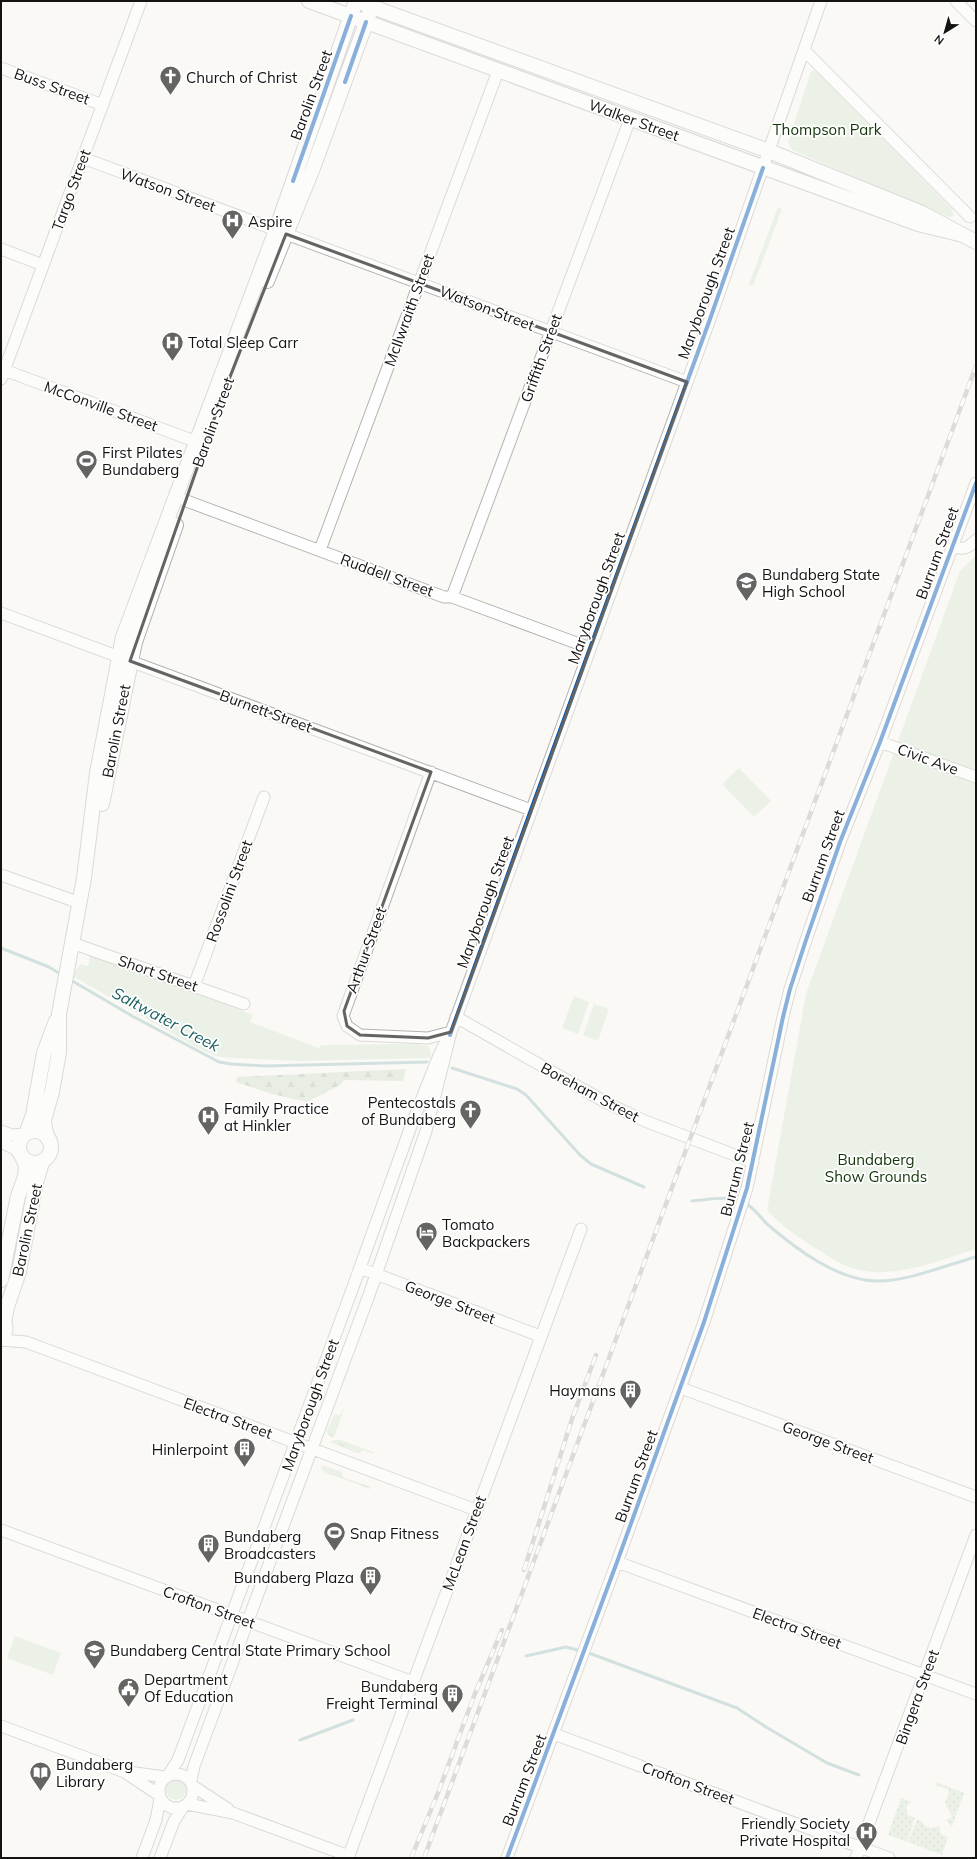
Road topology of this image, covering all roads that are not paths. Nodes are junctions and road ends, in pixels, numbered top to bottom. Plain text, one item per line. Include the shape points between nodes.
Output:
1 (141, 1) edge
2 (310, 1) edge
3 (356, 1) edge
4 (820, 1) edge
5 (956, 1) edge
6 (372, 4) edge
7 (351, 16) junction
8 (976, 21) edge
9 (366, 22) junction
10 (804, 50) junction
11 (1, 68) edge
12 (498, 71) junction
13 (103, 105) junction
14 (630, 119) junction
15 (769, 151) junction
16 (83, 158) junction
17 (763, 168) junction
18 (970, 217) dead end
19 (281, 232) junction
20 (959, 234) junction
21 (976, 242) edge
22 (1, 249) edge
23 (43, 265) junction
24 (419, 282) junction
25 (551, 332) junction
26 (3, 374) edge
27 (687, 382) junction
28 (197, 442) junction
29 (976, 483) edge
30 (184, 500) junction
31 (976, 540) edge
32 (952, 547) junction
33 (320, 550) junction
34 (452, 597) junction
35 (1, 613) edge
36 (590, 648) junction
37 (124, 659) junction
38 (880, 742) junction
39 (431, 772) junction
40 (976, 777) edge
41 (264, 796) dead end
42 (530, 810) junction
43 (1, 875) edge
44 (80, 904) junction
45 (72, 943) junction
46 (194, 986) junction
47 (244, 1004) dead end
48 (59, 1014) junction
49 (456, 1017) junction
50 (450, 1033) junction
51 (1, 1131) edge
52 (25, 1134) junction
53 (48, 1139) junction
54 (1, 1142) edge
55 (22, 1157) junction
56 (42, 1162) junction
57 (753, 1162) junction
58 (581, 1229) dead end
59 (360, 1268) junction
60 (376, 1274) junction
61 (1, 1280) edge
62 (4, 1321) edge
63 (540, 1336) junction
64 (1, 1340) edge
65 (26, 1342) junction
66 (680, 1388) junction
67 (295, 1443) junction
68 (312, 1449) junction
69 (976, 1497) edge
70 (476, 1510) junction
71 (3, 1530) edge
72 (976, 1535) edge
73 (617, 1562) junction
74 (231, 1615) junction
75 (248, 1621) junction
76 (925, 1675) junction
77 (413, 1682) junction
78 (976, 1694) edge
79 (1, 1726) edge
80 (554, 1734) junction
81 (122, 1771) junction
82 (167, 1776) junction
83 (192, 1784) junction
84 (160, 1797) junction
85 (185, 1805) junction
86 (234, 1813) junction
87 (860, 1847) junction
88 (349, 1857) edge
89 (142, 1858) edge
90 (160, 1858) edge
91 (507, 1858) edge
92 (856, 1858) edge
93 (889, 1858) edge

1 - 13 street, Targo Street
2 - 7 main road, Walker Street
3 - 6 main road, Walker Street
3 - 7 main road, Barolin Street
4 - 10 street, Maryborough Street
5 - 8 street
6 - 9 main road, Barolin Street
6 - 15 main road, Walker Street
7 - 9 main road, Walker Street
7 - 19 main road, Barolin Street
9 - 12 main road, Walker Street
9 - 19 main road, Barolin Street via 313,168
10 - 15 street, Maryborough Street
10 - 18 street
11 - 13 street, Buss Street
12 - 14 main road, Walker Street
12 - 24 street, McIlwraith Street
13 - 16 street, Targo Street
14 - 17 main road, Walker Street
14 - 25 street, Griffith Street
15 - 17 street, Maryborough Street
15 - 20 main road, Walker Street via 922,213
16 - 19 street, Watson Street
16 - 23 street, Targo Street
17 - 20 main road, Walker Street via 918,224
17 - 27 street, Maryborough Street
19 - 24 street, Watson Street
19 - 28 main road, Barolin Street
19 - 30 main road, Barolin Street
20 - 21 main road, Walker Street
22 - 23 street
23 - 26 street, Targo Street
24 - 25 street, Watson Street
24 - 33 street, McIlwraith Street
25 - 27 street, Watson Street
25 - 34 street, Griffith Street
26 - 28 street, McConville Street
27 - 36 street, Maryborough Street
28 - 37 main road, Barolin Street via 123,638
29 - 32 street, Burrum Street
30 - 33 street, Ruddell Street
30 - 37 main road, Barolin Street via 135,642
31 - 32 street via 967,549
32 - 38 street, Burrum Street
33 - 34 street, Ruddell Street
34 - 36 street, Ruddell Street
35 - 37 street, Burnett Street
36 - 42 street, Maryborough Street
37 - 39 street, Burnett Street
37 - 44 main road, Barolin Street via 104,791
38 - 40 street, Civic Ave
38 - 57 street, Burrum Street via 840,842 790,988
39 - 42 street, Burnett Street
39 - 50 street, Arthur Street via 343,1016 347,1026 360,1035 428,1038
41 - 46 street, Rossolini Street
42 - 49 street, Maryborough Street
43 - 44 street
44 - 45 main road, Barolin Street
45 - 46 street, Short Street
45 - 48 main road, Barolin Street
46 - 47 street, Short Street
48 - 52 main road, Barolin Street via 44,1053 33,1115
48 - 53 main road, Barolin Street via 59,1052 44,1120
49 - 50 street, Maryborough Street
49 - 57 street, Boreham Street via 619,1110
50 - 59 street, Maryborough Street via 411,1126
50 - 60 street, Maryborough Street via 426,1131
51 - 52 street via 12,1135
52 - 53 main road via 36,1131
52 - 55 main road via 19,1141
53 - 56 main road via 50,1150
54 - 55 street via 15,1149
55 - 56 main road via 32,1163
55 - 61 main road, Barolin Street via 26,1165 25,1177 18,1196
56 - 62 main road, Barolin Street via 19,1272
57 - 66 street, Burrum Street via 745,1195 704,1322
58 - 63 street, McLean Street
59 - 60 street, George Street
59 - 67 street, Maryborough Street
60 - 63 street, George Street
60 - 68 street, Maryborough Street
62 - 64 main road, Barolin Street via 5,1333
62 - 65 street, Electra Street
63 - 70 street, McLean Street
64 - 65 street, Electra Street
65 - 67 street, Electra Street
66 - 69 street, George Street
66 - 73 street, Burrum Street
67 - 68 street, Electra Street
67 - 74 street, Maryborough Street
68 - 70 street, Electra Street
68 - 75 street, Maryborough Street
70 - 77 street, McLean Street
71 - 74 street, Crofton Street
72 - 76 street, Bingera Street
73 - 76 street, Electra Street
73 - 80 street, Burrum Street
74 - 75 street, Crofton Street
74 - 82 street, Maryborough Street via 178,1760
75 - 77 street, Crofton Street
75 - 83 street, Maryborough Street via 194,1766
76 - 78 street, Electra Street
76 - 87 street, Bingera Street
77 - 88 street, McLean Street
79 - 81 street
80 - 87 street, Crofton Street
80 - 91 street, Burrum Street
81 - 82 street
81 - 84 street
82 - 83 street via 184,1775
82 - 84 street via 159,1785
83 - 85 street via 192,1796
83 - 86 street
84 - 85 street via 173,1808
84 - 89 street via 156,1820
85 - 86 street
85 - 90 street via 174,1821
86 - 88 street
87 - 92 street, Bingera Street
87 - 93 street, Crofton Street

